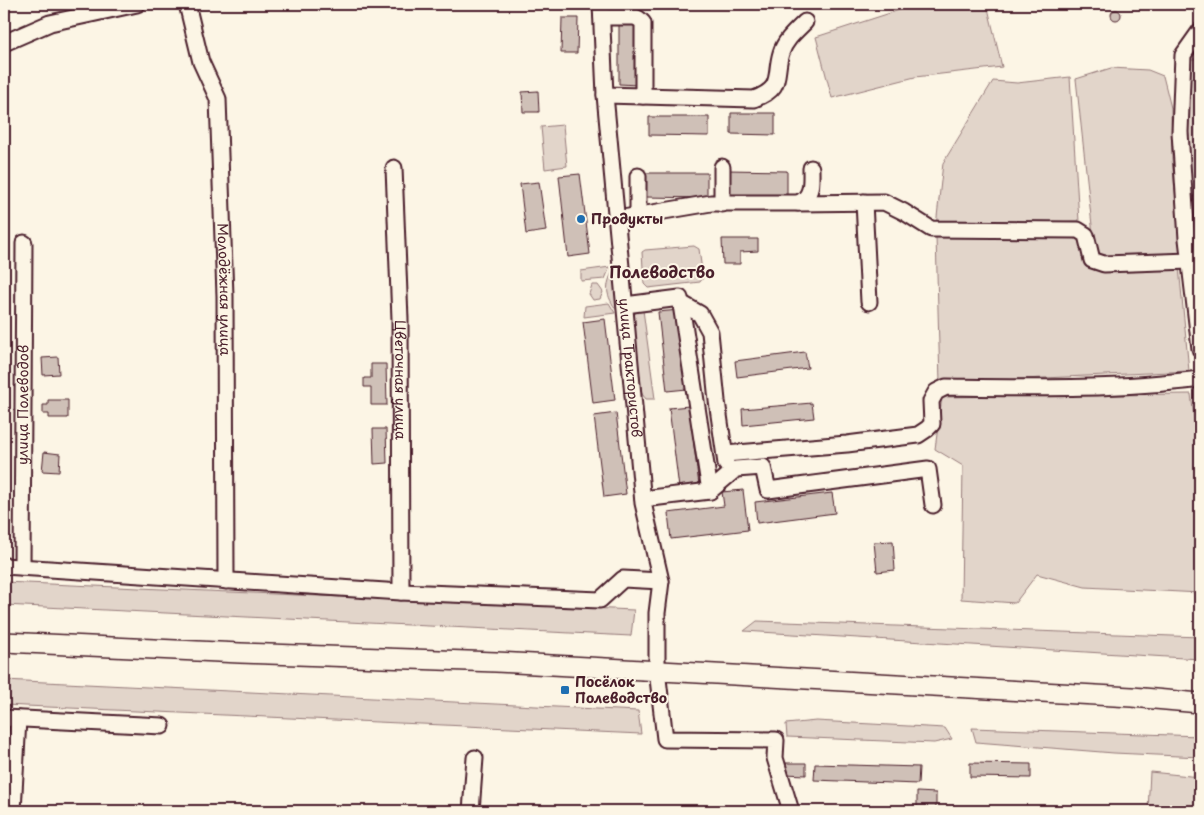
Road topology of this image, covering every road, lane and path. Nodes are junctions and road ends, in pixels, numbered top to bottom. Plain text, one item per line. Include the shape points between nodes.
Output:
1 (137, 4) edge
2 (187, 4) edge
3 (601, 10) edge
4 (805, 22) dead end
5 (1200, 31) edge
6 (4, 44) edge
7 (606, 95) junction
8 (643, 96) junction
9 (722, 167) dead end
10 (394, 168) dead end
11 (811, 168) dead end
12 (638, 176) dead end
13 (798, 202) junction
14 (864, 202) junction
15 (722, 204) junction
16 (638, 216) junction
17 (617, 219) junction
18 (24, 242) dead end
19 (1190, 261) junction
20 (869, 302) dead end
21 (681, 303) junction
22 (625, 305) junction
23 (1200, 349) edge
24 (1200, 379) edge
25 (725, 454) junction
26 (732, 473) junction
27 (710, 492) junction
28 (643, 499) junction
29 (933, 506) dead end
30 (4, 566) edge
31 (22, 567) junction
32 (226, 581) junction
33 (661, 581) junction
34 (401, 592) junction
35 (4, 642) edge
36 (657, 670) junction
37 (1132, 697) junction
38 (1200, 699) edge
39 (1200, 703) edge
40 (11, 719) edge
41 (162, 726) dead end
42 (475, 758) dead end
43 (13, 811) edge
44 (471, 811) edge
45 (791, 811) edge

1 - 6 street via 50,23
2 - 32 street, Молодёжная улица via 201,62 218,99 225,296
3 - 7 street, улица Трактористов
3 - 8 street via 640,18 643,23
4 - 8 street via 790,36 781,52 778,79 769,91 754,99
5 - 19 street via 1183,54 1182,74 1180,132
7 - 8 street
7 - 17 street, улица Трактористов
9 - 15 street
10 - 34 street, Цветочная улица via 400,319
11 - 13 street via 809,194
12 - 16 street
13 - 14 street
13 - 15 street
14 - 19 street via 884,202 931,229 1078,230 1086,235 1092,260 1104,264
14 - 20 street
15 - 16 street via 708,203
16 - 17 street
17 - 22 street, улица Трактористов
18 - 31 street, улица Полеводов
19 - 23 street
21 - 22 street via 680,298
21 - 25 street via 700,314 710,332
21 - 27 street
22 - 28 street, улица Трактористов
24 - 25 street via 1052,388 946,387 936,392 931,401 932,424 918,434 847,444
25 - 26 street via 726,466
26 - 27 street
26 - 29 street via 736,469 763,467 768,490 928,469
27 - 28 street
28 - 33 street, улица Трактористов
30 - 31 street
31 - 32 street
32 - 34 street
33 - 34 street via 623,579 600,600
33 - 36 street, улица Трактористов via 657,614
35 - 36 main road
36 - 37 main road
36 - 45 street, улица Трактористов via 665,739 776,740 775,758
37 - 38 main road
37 - 39 main road
40 - 41 street
40 - 43 street
42 - 44 street

